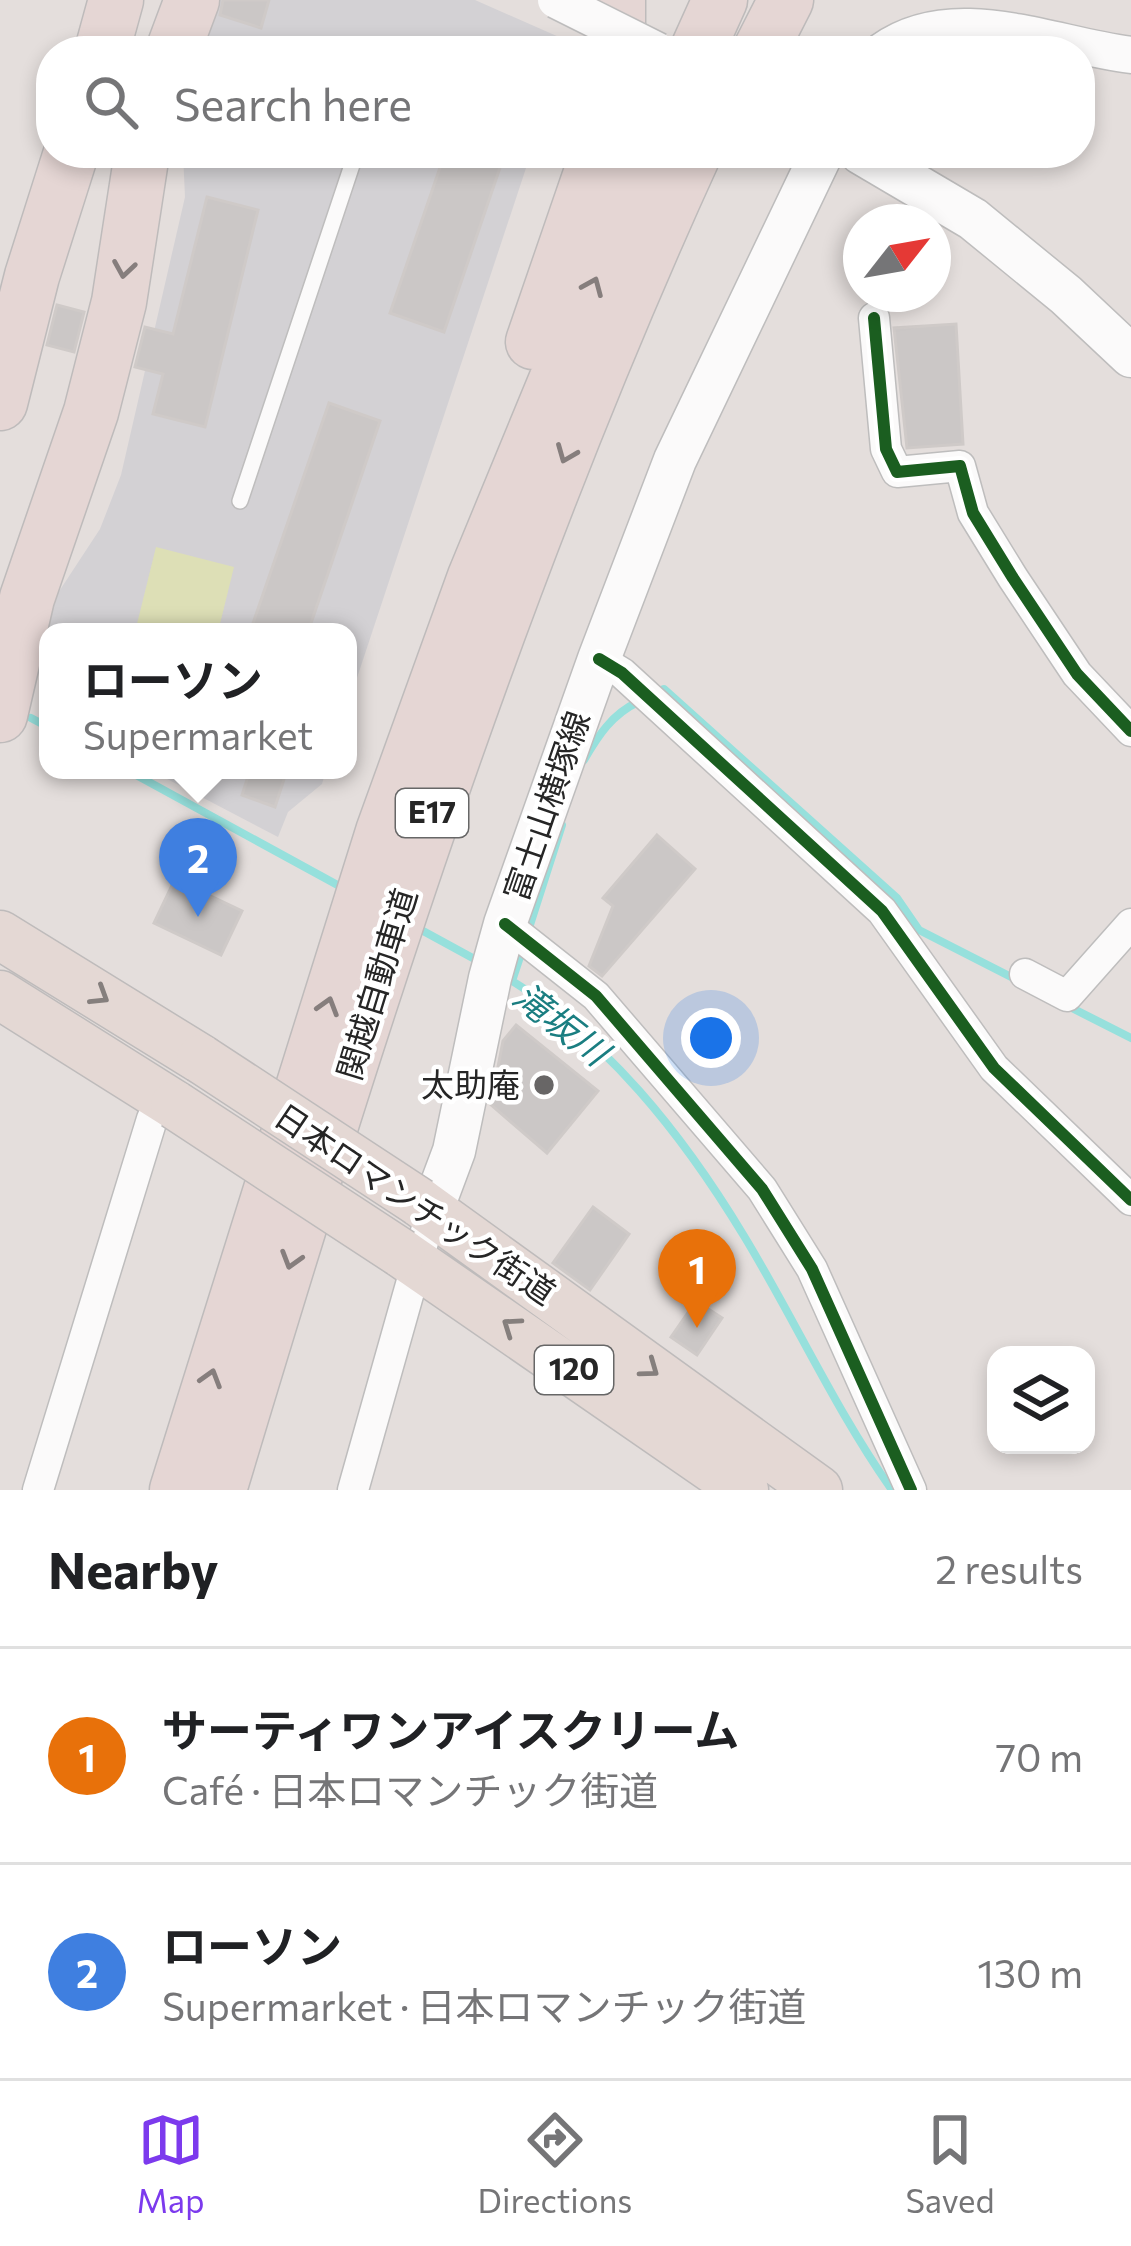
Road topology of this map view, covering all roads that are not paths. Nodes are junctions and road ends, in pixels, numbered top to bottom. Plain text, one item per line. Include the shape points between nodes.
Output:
1 (116, 0) edge
2 (151, 0) edge
3 (192, 0) edge
4 (556, 0) edge
5 (618, 0) edge
6 (720, 0) edge
7 (764, 0) edge
8 (786, 0) edge
9 (106, 36) edge
10 (145, 36) edge
11 (178, 36) edge
12 (618, 36) edge
13 (628, 36) edge
14 (704, 36) edge
15 (747, 36) edge
16 (768, 36) edge
17 (901, 36) edge
18 (1056, 36) edge
19 (1095, 49) edge
20 (1131, 55) edge
21 (65, 168) edge
22 (140, 168) edge
23 (351, 168) edge
24 (593, 168) edge
25 (644, 168) edge
26 (688, 168) edge
27 (703, 168) edge
28 (816, 168) edge
29 (887, 168) edge
30 (874, 318) dead end
31 (1131, 356) edge
32 (589, 397) junction
33 (0, 403) edge
34 (240, 501) dead end
35 (599, 659) junction
36 (0, 715) edge
37 (1131, 731) edge
38 (383, 832) junction
39 (1131, 924) edge
40 (0, 935) edge
41 (497, 954) junction
42 (1025, 974) dead end
43 (0, 995) edge
44 (169, 1101) junction
45 (1131, 1200) edge
46 (426, 1206) junction
47 (409, 1258) junction
48 (38, 1490) edge
49 (177, 1490) edge
50 (219, 1490) edge
51 (353, 1490) edge
52 (745, 1490) edge
53 (818, 1490) edge
54 (911, 1490) edge

1 - 9 highway
2 - 10 highway
3 - 11 highway
4 - 13 street, bridge
5 - 12 highway
6 - 14 highway
7 - 15 highway
8 - 16 highway
17 - 18 street via 930,20 970,14
19 - 20 street
21 - 33 highway
22 -> 36 highway via 92,412 27,598
23 - 34 lane
24 - 38 highway via 484,483
38 -> 25 highway, 関越自動車道 / E17 via 475,577
26 - 32 highway, 関越自動車道 / E17
27 - 32 highway
28 - 35 main road, 富士山横塚線 via 674,460
29 - 31 main road via 974,219
30 - 37 street via 886,449 897,472 960,466 973,513 1012,578 1077,674
32 -> 50 highway, 関越自動車道 / E17 via 416,861
35 - 41 main road, 富士山横塚線
35 - 45 street via 881,911 994,1068
49 -> 38 highway, 関越自動車道 / E17
39 - 42 street via 1067,996
40 -> 46 highway, 日本ロマンチック街道 / 120, bridge
41 - 46 main road, 富士山横塚線 via 454,1151
41 - 54 street via 596,996 762,1189 812,1269
43 - 44 highway, 日本ロマンチック街道 / 120
44 - 47 highway, 日本ロマンチック街道 / 120, bridge
44 - 48 street via 145,1141
46 - 47 street
46 -> 53 highway, 日本ロマンチック街道 / 120
47 - 51 street
52 -> 47 highway, 日本ロマンチック街道 / 120

